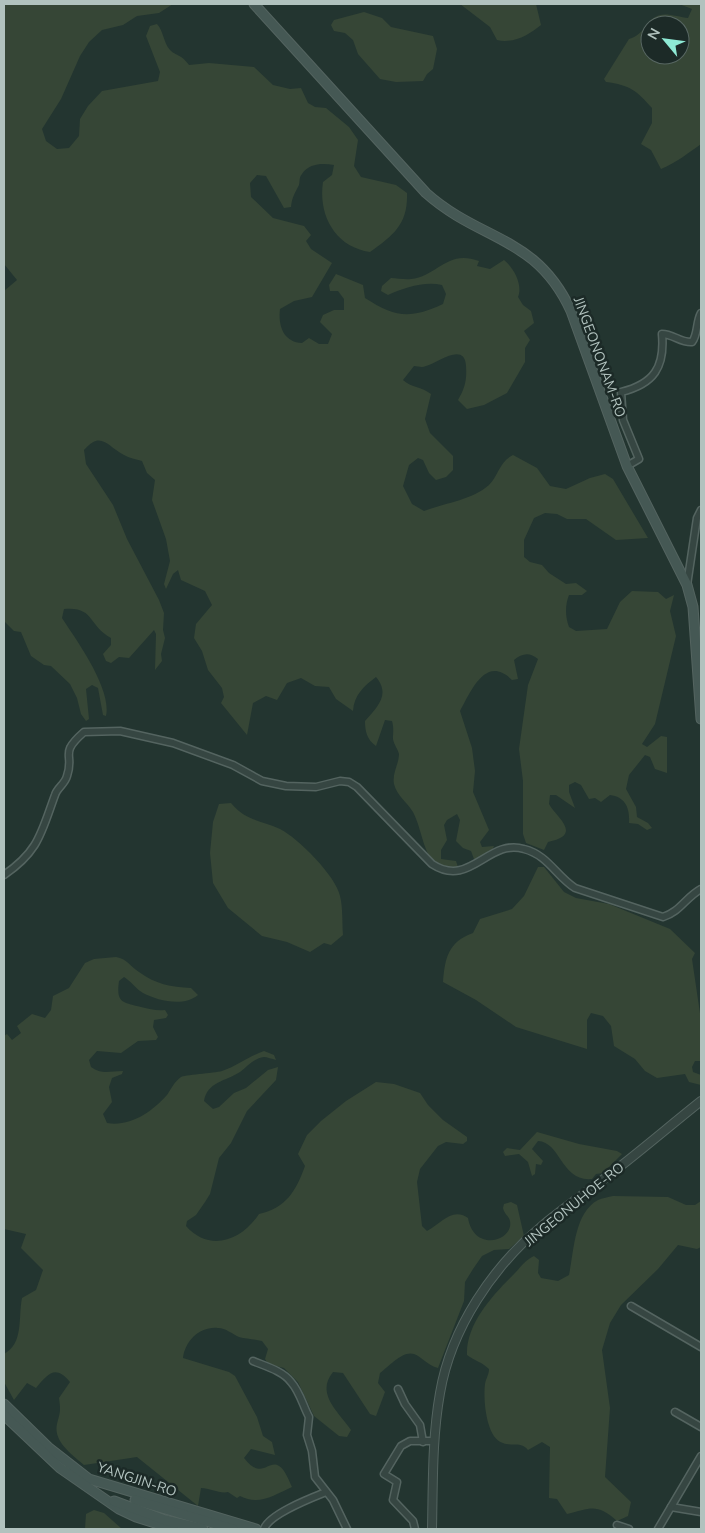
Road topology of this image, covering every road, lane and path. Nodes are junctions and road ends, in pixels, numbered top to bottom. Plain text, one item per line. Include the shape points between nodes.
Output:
1 (254, 4) edge
2 (701, 312) edge
3 (627, 466) junction
4 (701, 510) edge
5 (688, 585) junction
6 (701, 719) edge
7 (4, 875) edge
8 (701, 889) edge
9 (701, 1101) edge
10 (631, 1306) dead end
11 (701, 1346) edge
12 (253, 1361) dead end
13 (398, 1389) dead end
14 (4, 1404) edge
15 (675, 1412) dead end
16 (4, 1415) edge
17 (701, 1428) edge
18 (434, 1441) junction
19 (423, 1442) junction
20 (701, 1456) edge
21 (89, 1479) junction
22 (326, 1492) junction
23 (98, 1493) junction
24 (671, 1507) junction
25 (701, 1512) edge
26 (617, 1525) dead end
27 (174, 1529) edge
28 (203, 1529) edge
29 (233, 1529) edge
30 (256, 1529) edge
31 (264, 1529) edge
32 (347, 1529) edge
33 (416, 1529) edge
34 (432, 1529) edge
35 (629, 1529) edge
36 (658, 1529) edge

1 - 3 main road, JINGEONONAM-RO via 426,193 458,217 525,252 549,274 571,311
2 - 3 street via 692,342 662,334 664,354 658,369 641,385 621,392 624,420 639,459
3 - 5 main road, JINGEONONAM-RO
4 - 5 street via 696,518
5 - 6 main road, JINGEONONAM-RO via 693,607
7 - 8 street via 19,864 39,840 55,793 66,781 68,749 76,739 84,732 120,731 173,743 233,765 262,781 316,787 349,782 442,871 468,869 496,851 522,848 549,862 575,888 663,917 682,908
9 - 18 street, JINGEONUHOE-RO via 544,1225 501,1268 462,1325 452,1350 440,1392
10 - 11 street
12 - 22 street via 280,1373 290,1381 300,1397 309,1417 307,1435 315,1477
13 - 19 street via 404,1404 420,1426
14 - 21 main road, YANGJIN-RO via 48,1447
15 - 17 street
16 - 23 main road, YANGJIN-RO via 60,1468
18 - 19 street
18 - 34 street, JINGEONUHOE-RO
19 - 33 street via 410,1441 401,1446 384,1474 397,1482 393,1500 413,1521
20 - 24 street
21 - 29 main road via 151,1506
21 - 30 main road, YANGJIN-RO
22 - 31 street via 293,1506 266,1524
22 - 32 street
23 - 27 main road, YANGJIN-RO via 136,1518
23 - 28 main road via 139,1512
24 - 25 street
24 - 36 street
26 - 35 street

